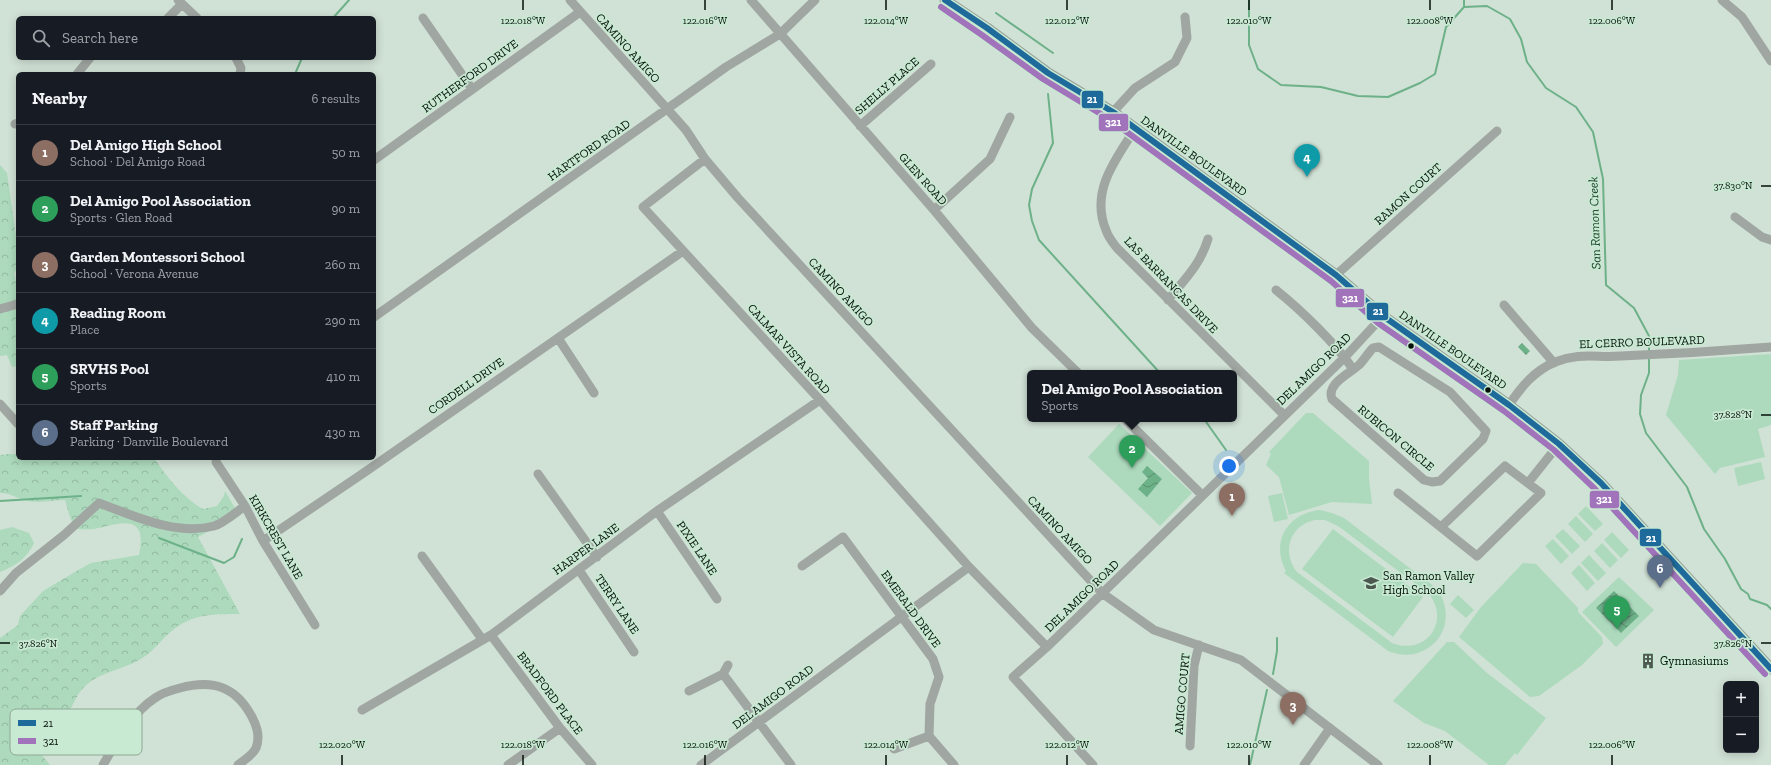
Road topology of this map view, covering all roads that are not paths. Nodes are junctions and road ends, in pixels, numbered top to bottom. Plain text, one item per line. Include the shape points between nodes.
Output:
1 (570, 0) edge
2 (750, 0) edge
3 (816, 0) edge
4 (945, 0) edge
5 (1722, 0) edge
6 (180, 2) edge
7 (580, 12) junction
8 (170, 16) edge
9 (195, 16) edge
10 (1185, 17) dead end
11 (424, 18) dead end
12 (780, 34) junction
13 (88, 60) edge
14 (237, 60) edge
15 (1771, 61) edge
16 (931, 64) dead end
17 (78, 72) edge
18 (240, 72) edge
19 (472, 89) junction
20 (668, 110) junction
21 (1113, 112) junction
22 (1010, 117) dead end
23 (860, 126) junction
24 (1135, 129) junction
25 (1497, 131) dead end
26 (376, 159) edge
27 (705, 159) junction
28 (934, 210) junction
29 (1735, 217) dead end
30 (1208, 239) dead end
31 (1771, 240) edge
32 (683, 251) junction
33 (1336, 275) junction
34 (1276, 290) dead end
35 (1168, 300) junction
36 (16, 304) edge
37 (1504, 305) dead end
38 (0, 308) edge
39 (376, 316) edge
40 (1383, 316) junction
41 (558, 338) junction
42 (1771, 347) edge
43 (1345, 357) junction
44 (1554, 363) junction
45 (1353, 369) junction
46 (1075, 370) edge
47 (594, 392) dead end
48 (820, 400) junction
49 (0, 404) edge
50 (1509, 405) junction
51 (1284, 415) junction
52 (16, 422) edge
53 (1128, 422) edge
54 (1559, 444) junction
55 (216, 462) dead end
56 (538, 474) dead end
57 (1528, 483) junction
58 (1398, 493) dead end
59 (1202, 495) junction
60 (245, 506) junction
61 (657, 511) junction
62 (1441, 527) junction
63 (263, 541) junction
64 (422, 556) dead end
65 (597, 557) junction
66 (802, 566) dead end
67 (969, 567) junction
68 (579, 570) junction
69 (0, 591) edge
70 (1102, 593) junction
71 (717, 599) dead end
72 (902, 616) junction
73 (315, 625) dead end
74 (491, 635) junction
75 (482, 639) junction
76 (1199, 645) junction
77 (1047, 647) junction
78 (634, 652) dead end
79 (728, 665) dead end
80 (1771, 669) edge
81 (723, 674) junction
82 (689, 691) dead end
83 (362, 710) dead end
84 (142, 711) edge
85 (759, 722) junction
86 (560, 728) junction
87 (1330, 728) junction
88 (929, 736) junction
89 (1190, 746) dead end
90 (894, 749) dead end
91 (108, 755) edge
92 (102, 765) edge
93 (238, 765) edge
94 (508, 765) edge
95 (592, 765) edge
96 (701, 765) edge
97 (791, 765) edge
98 (954, 765) edge
99 (1092, 765) edge
100 (1304, 765) edge
101 (1378, 765) edge

1 - 7 street, CAMINO AMIGO
2 - 12 street, GLEN ROAD
3 - 12 street, HARTFORD ROAD
4 - 21 main road, DANVILLE BOULEVARD via 1048,73
5 - 15 street via 1742,17
6 - 8 street
6 - 9 street
7 - 19 street, RUTHERFORD DRIVE
7 - 20 street, CAMINO AMIGO
10 - 21 street via 1187,38 1175,62 1135,88
11 - 19 street
12 - 20 street, HARTFORD ROAD via 726,67
12 - 23 street, GLEN ROAD
13 - 17 street
14 - 18 street
16 - 23 street, SHELLY PLACE
19 - 26 street, RUTHERFORD DRIVE
20 - 27 street, CAMINO AMIGO via 686,130
20 - 39 street, HARTFORD ROAD
21 - 24 main road, DANVILLE BOULEVARD
22 - 28 street via 990,159
23 - 28 street, GLEN ROAD
24 - 33 main road, DANVILLE BOULEVARD
24 - 35 street, LAS BARRANCAS DRIVE via 1104,182 1101,194 1102,216 1106,231 1117,248
25 - 33 street, RAMON COURT
27 - 32 street, CALMAR VISTA ROAD via 643,207
27 - 70 street, CAMINO AMIGO
28 - 46 street, GLEN ROAD via 1032,328
29 - 31 street via 1762,237
30 - 35 street via 1203,255
32 - 41 street, CORDELL DRIVE
32 - 48 street, CALMAR VISTA ROAD
33 - 40 main road, DANVILLE BOULEVARD
34 - 43 street via 1293,303
35 - 51 street, LAS BARRANCAS DRIVE
36 - 38 street
37 - 44 street
40 - 43 street, DEL AMIGO ROAD
40 - 50 main road, DANVILLE BOULEVARD
41 - 47 street
41 - 63 street, CORDELL DRIVE
42 - 44 street, EL CERRO BOULEVARD via 1579,356
43 - 45 street
43 - 51 street, DEL AMIGO ROAD
44 - 50 street, EL CERRO BOULEVARD via 1534,375
45 - 45 street, RUBICON CIRCLE via 1373,348 1386,350 1450,392 1484,428 1486,431 1483,439 1440,481 1424,480 1332,399 1332,388
48 - 61 street, HARPER LANE
48 - 67 street, CALMAR VISTA ROAD
49 - 52 street
50 - 54 main road, DANVILLE BOULEVARD
51 - 59 street, DEL AMIGO ROAD
53 - 59 street
54 - 57 street
54 - 80 main road, DANVILLE BOULEVARD via 1601,483
55 - 60 street, KIRKCREST LANE
56 - 65 street
57 - 62 street via 1505,466
57 - 62 street via 1541,493 1477,556
58 - 62 street
59 - 70 street, DEL AMIGO ROAD
60 - 63 street, KIRKCREST LANE
60 - 69 street via 216,526 195,529 160,525 99,503 16,573
61 - 65 street, HARPER LANE
61 - 71 street, PIXIE LANE
63 - 73 street, KIRKCREST LANE
64 - 75 street
65 - 68 street, HARPER LANE
66 - 72 street, EMERALD DRIVE via 843,538
67 - 72 street, DEL AMIGO ROAD
67 - 77 street, DEL AMIGO ROAD
68 - 74 street, HARPER LANE
68 - 78 street, TERRY LANE
70 - 76 street, CAMINO AMIGO via 1154,630
70 - 77 street, DEL AMIGO ROAD
72 - 85 street, DEL AMIGO ROAD
72 - 88 street, EMERALD DRIVE via 933,660 939,676 930,704
74 - 75 street, HARPER LANE
74 - 86 street, BRADFORD PLACE
75 - 83 street, HARPER LANE
76 - 87 street, CAMINO AMIGO via 1241,660
76 - 89 street, AMIGO COURT via 1194,666
77 - 99 street via 1013,677
79 - 81 street
81 - 82 street
81 - 85 street
84 - 93 street via 155,698 189,685 208,684 230,691 251,714 259,733 255,750
85 - 96 street, DEL AMIGO ROAD
85 - 97 street
86 - 94 street
86 - 95 street, BRADFORD PLACE
87 - 100 street
87 - 101 street, CAMINO AMIGO
88 - 90 street
88 - 98 street
91 - 92 street

